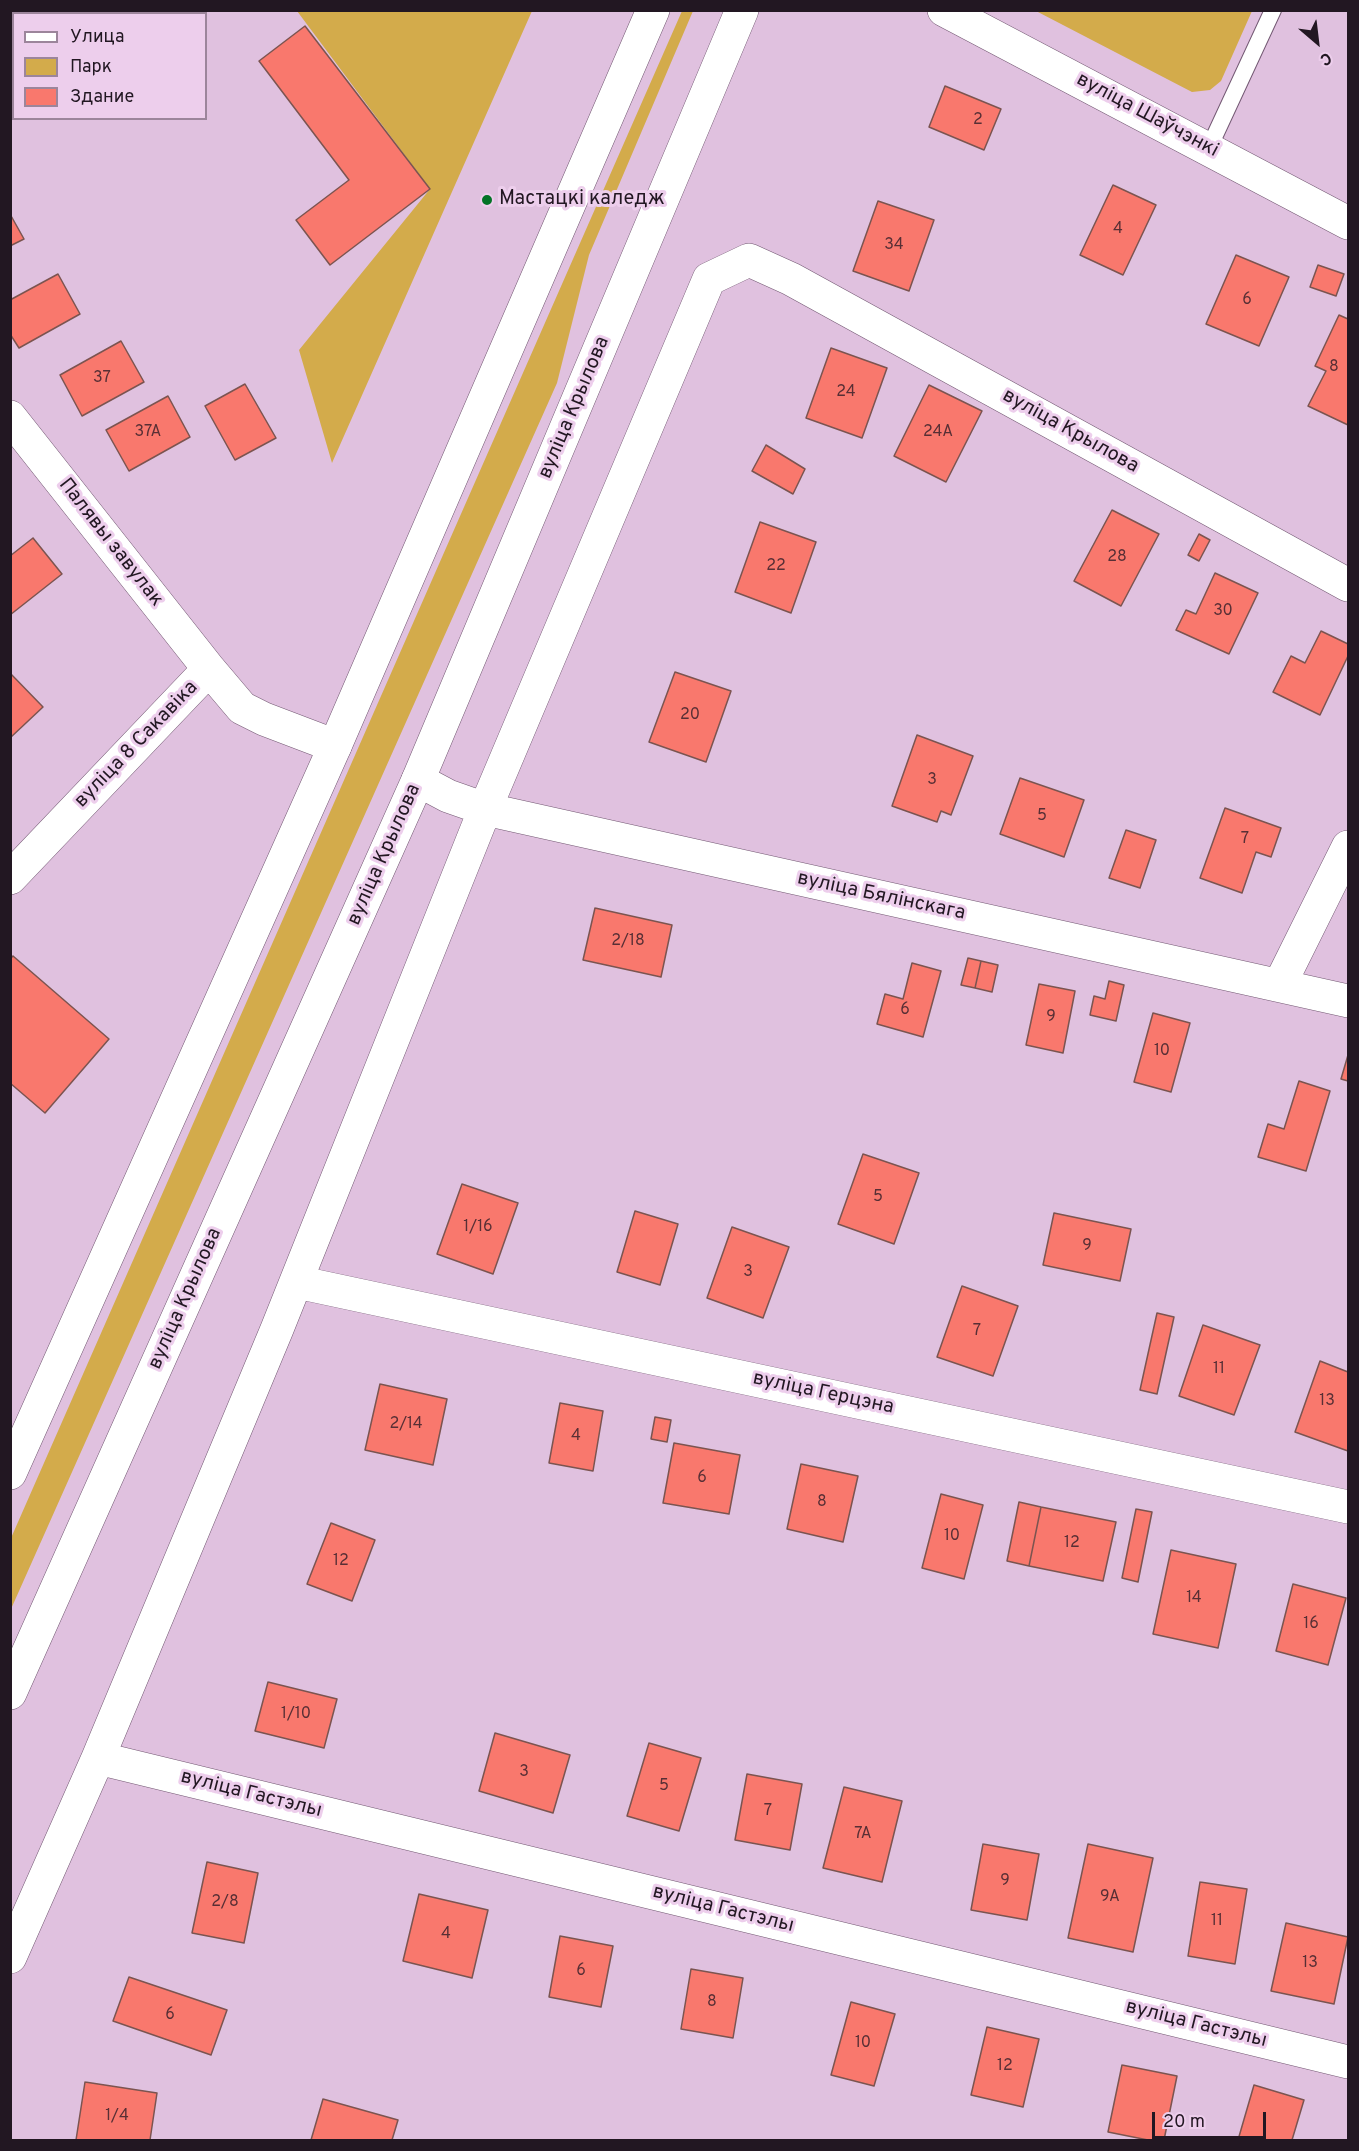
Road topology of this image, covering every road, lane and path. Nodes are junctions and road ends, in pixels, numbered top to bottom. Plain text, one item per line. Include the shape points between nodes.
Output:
1 (653, 10) edge
2 (742, 10) edge
3 (944, 10) edge
4 (1273, 10) edge
5 (1209, 148) junction
6 (1348, 223) edge
7 (10, 417) edge
8 (1348, 585) edge
9 (209, 669) junction
10 (334, 746) junction
11 (418, 780) junction
12 (485, 809) junction
13 (1348, 847) edge
14 (10, 878) edge
15 (1280, 984) junction
16 (1348, 1001) edge
17 (297, 1282) junction
18 (10, 1473) edge
19 (1348, 1507) edge
20 (10, 1692) edge
21 (98, 1758) junction
22 (10, 1957) edge
23 (1348, 2062) edge

1 - 10 street
2 - 11 street, вуліца Крылова
3 - 5 street, вуліца Шаўчэнкі
4 - 5 lane
5 - 6 street, вуліца Шаўчэнкі
7 - 9 street, Палявы завулак
8 - 12 street, вуліца Крылова via 791,279 749,260 709,279
9 - 10 street, вуліца 8 Сакавіка via 242,708
9 - 14 street, вуліца 8 Сакавіка
10 - 18 street
11 - 12 street, вуліца Бялінскага
11 - 20 street, вуліца Крылова
12 - 15 street, вуліца Бялінскага
12 - 17 street, вуліца Крылова
13 - 15 street
15 - 16 street, вуліца Бялінскага
17 - 19 street, вуліца Герцэна
17 - 21 street, вуліца Крылова
21 - 22 street, вуліца Крылова
21 - 23 street, вуліца Гастэлы

